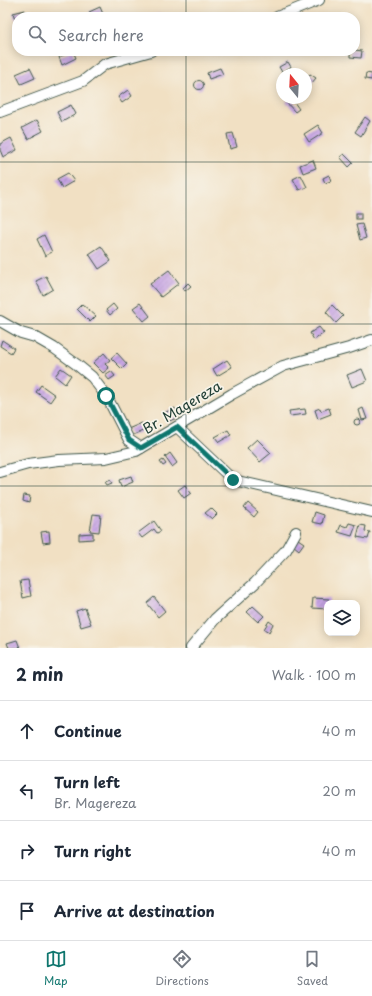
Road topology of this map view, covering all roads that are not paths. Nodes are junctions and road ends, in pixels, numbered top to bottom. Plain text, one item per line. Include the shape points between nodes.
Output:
1 (319, 0) edge
2 (289, 12) edge
3 (133, 56) edge
4 (0, 112) edge
5 (0, 321) edge
6 (372, 340) edge
7 (177, 427) junction
8 (141, 448) junction
9 (0, 472) edge
10 (372, 512) edge
11 (296, 532) dead end
12 (191, 648) edge

1 - 2 street
3 - 4 street via 105,64 84,81
5 - 8 street via 54,348 92,377 106,396 129,440
6 - 7 street, Br. Magereza via 283,366
7 - 8 street, Br. Magereza
7 - 10 street via 233,480
8 - 9 street, Br. Magereza via 106,458 28,464
11 - 12 street via 286,550 255,583 215,619

